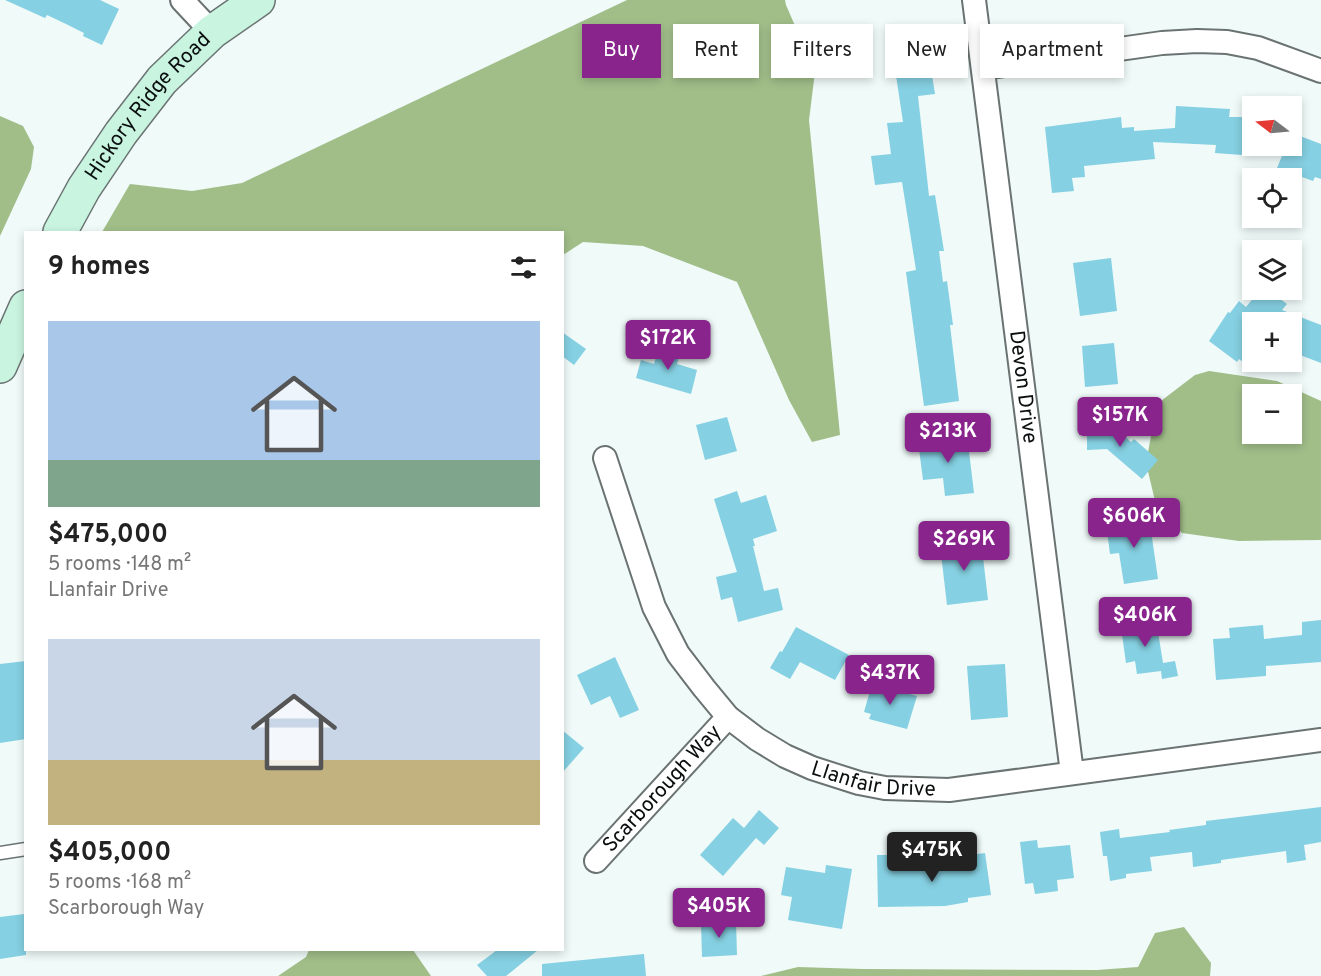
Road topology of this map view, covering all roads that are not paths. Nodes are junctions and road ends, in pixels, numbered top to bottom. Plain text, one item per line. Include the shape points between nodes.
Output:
1 (182, 0) edge
2 (258, 0) edge
3 (974, 0) edge
4 (212, 32) junction
5 (980, 41) edge
6 (1124, 49) edge
7 (1321, 71) edge
8 (985, 78) edge
9 (61, 231) edge
10 (24, 312) edge
11 (0, 366) edge
12 (605, 458) dead end
13 (728, 717) junction
14 (1321, 740) edge
15 (1072, 773) junction
16 (24, 849) edge
17 (0, 853) edge
18 (596, 861) dead end

1 - 4 street
2 - 4 street, Hickory Ridge Road
3 - 5 street, Devon Drive
4 - 9 street, Hickory Ridge Road via 162,80 121,133
6 - 7 street via 1162,43 1227,42 1258,48
8 - 15 street, Devon Drive
10 - 11 street
12 - 13 street, Llanfair Drive via 654,607 678,654
13 - 15 street, Llanfair Drive via 785,756 812,768 885,788 949,790
13 - 18 street, Scarborough Way
14 - 15 street, Llanfair Drive
16 - 17 lane

